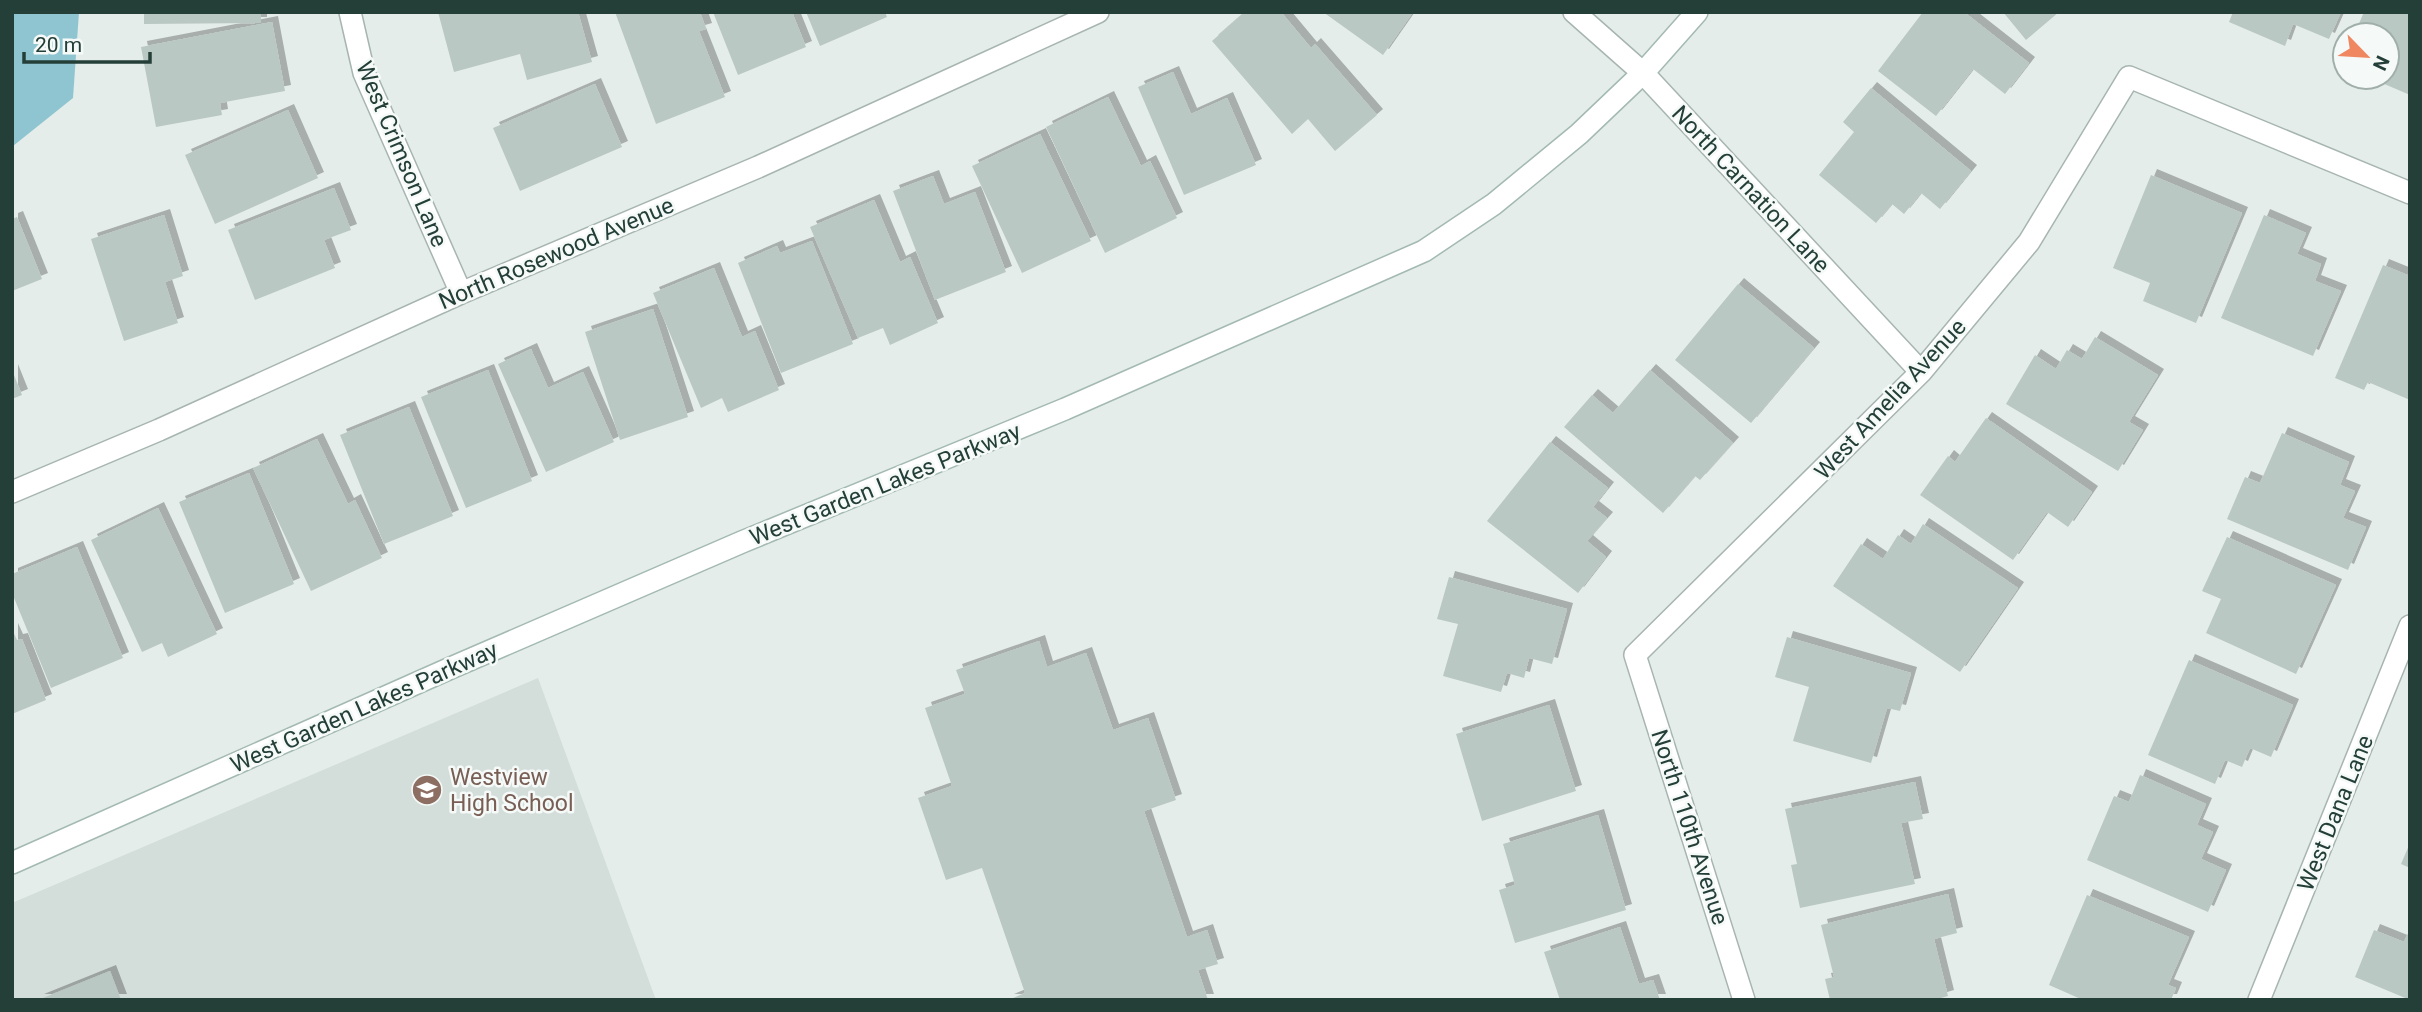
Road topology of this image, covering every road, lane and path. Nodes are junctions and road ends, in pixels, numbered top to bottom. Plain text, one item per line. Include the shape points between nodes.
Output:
1 (350, 12) edge
2 (1098, 12) edge
3 (1574, 12) edge
4 (1697, 12) edge
5 (1643, 73) junction
6 (2410, 194) edge
7 (461, 293) junction
8 (1921, 372) junction
9 (12, 492) edge
10 (2410, 626) edge
11 (1635, 655) joint
12 (12, 863) edge
13 (1744, 1000) edge
14 (2259, 1000) edge

1 - 7 street, West Crimson Lane via 364,73
2 - 7 street, North Rosewood Avenue via 758,167
3 - 5 street, North Carnation Lane
4 - 5 street, West Garden Lakes Parkway
5 - 8 street, North Carnation Lane
5 - 12 street, West Garden Lakes Parkway via 1579,135 1494,204 1424,251 1065,409 453,667
6 - 8 street, West Amelia Avenue via 2129,77 2029,242
7 - 9 street, North Rosewood Avenue
8 - 11 street, West Amelia Avenue
10 - 14 street, West Dana Lane
11 - 13 street, North 110th Avenue

